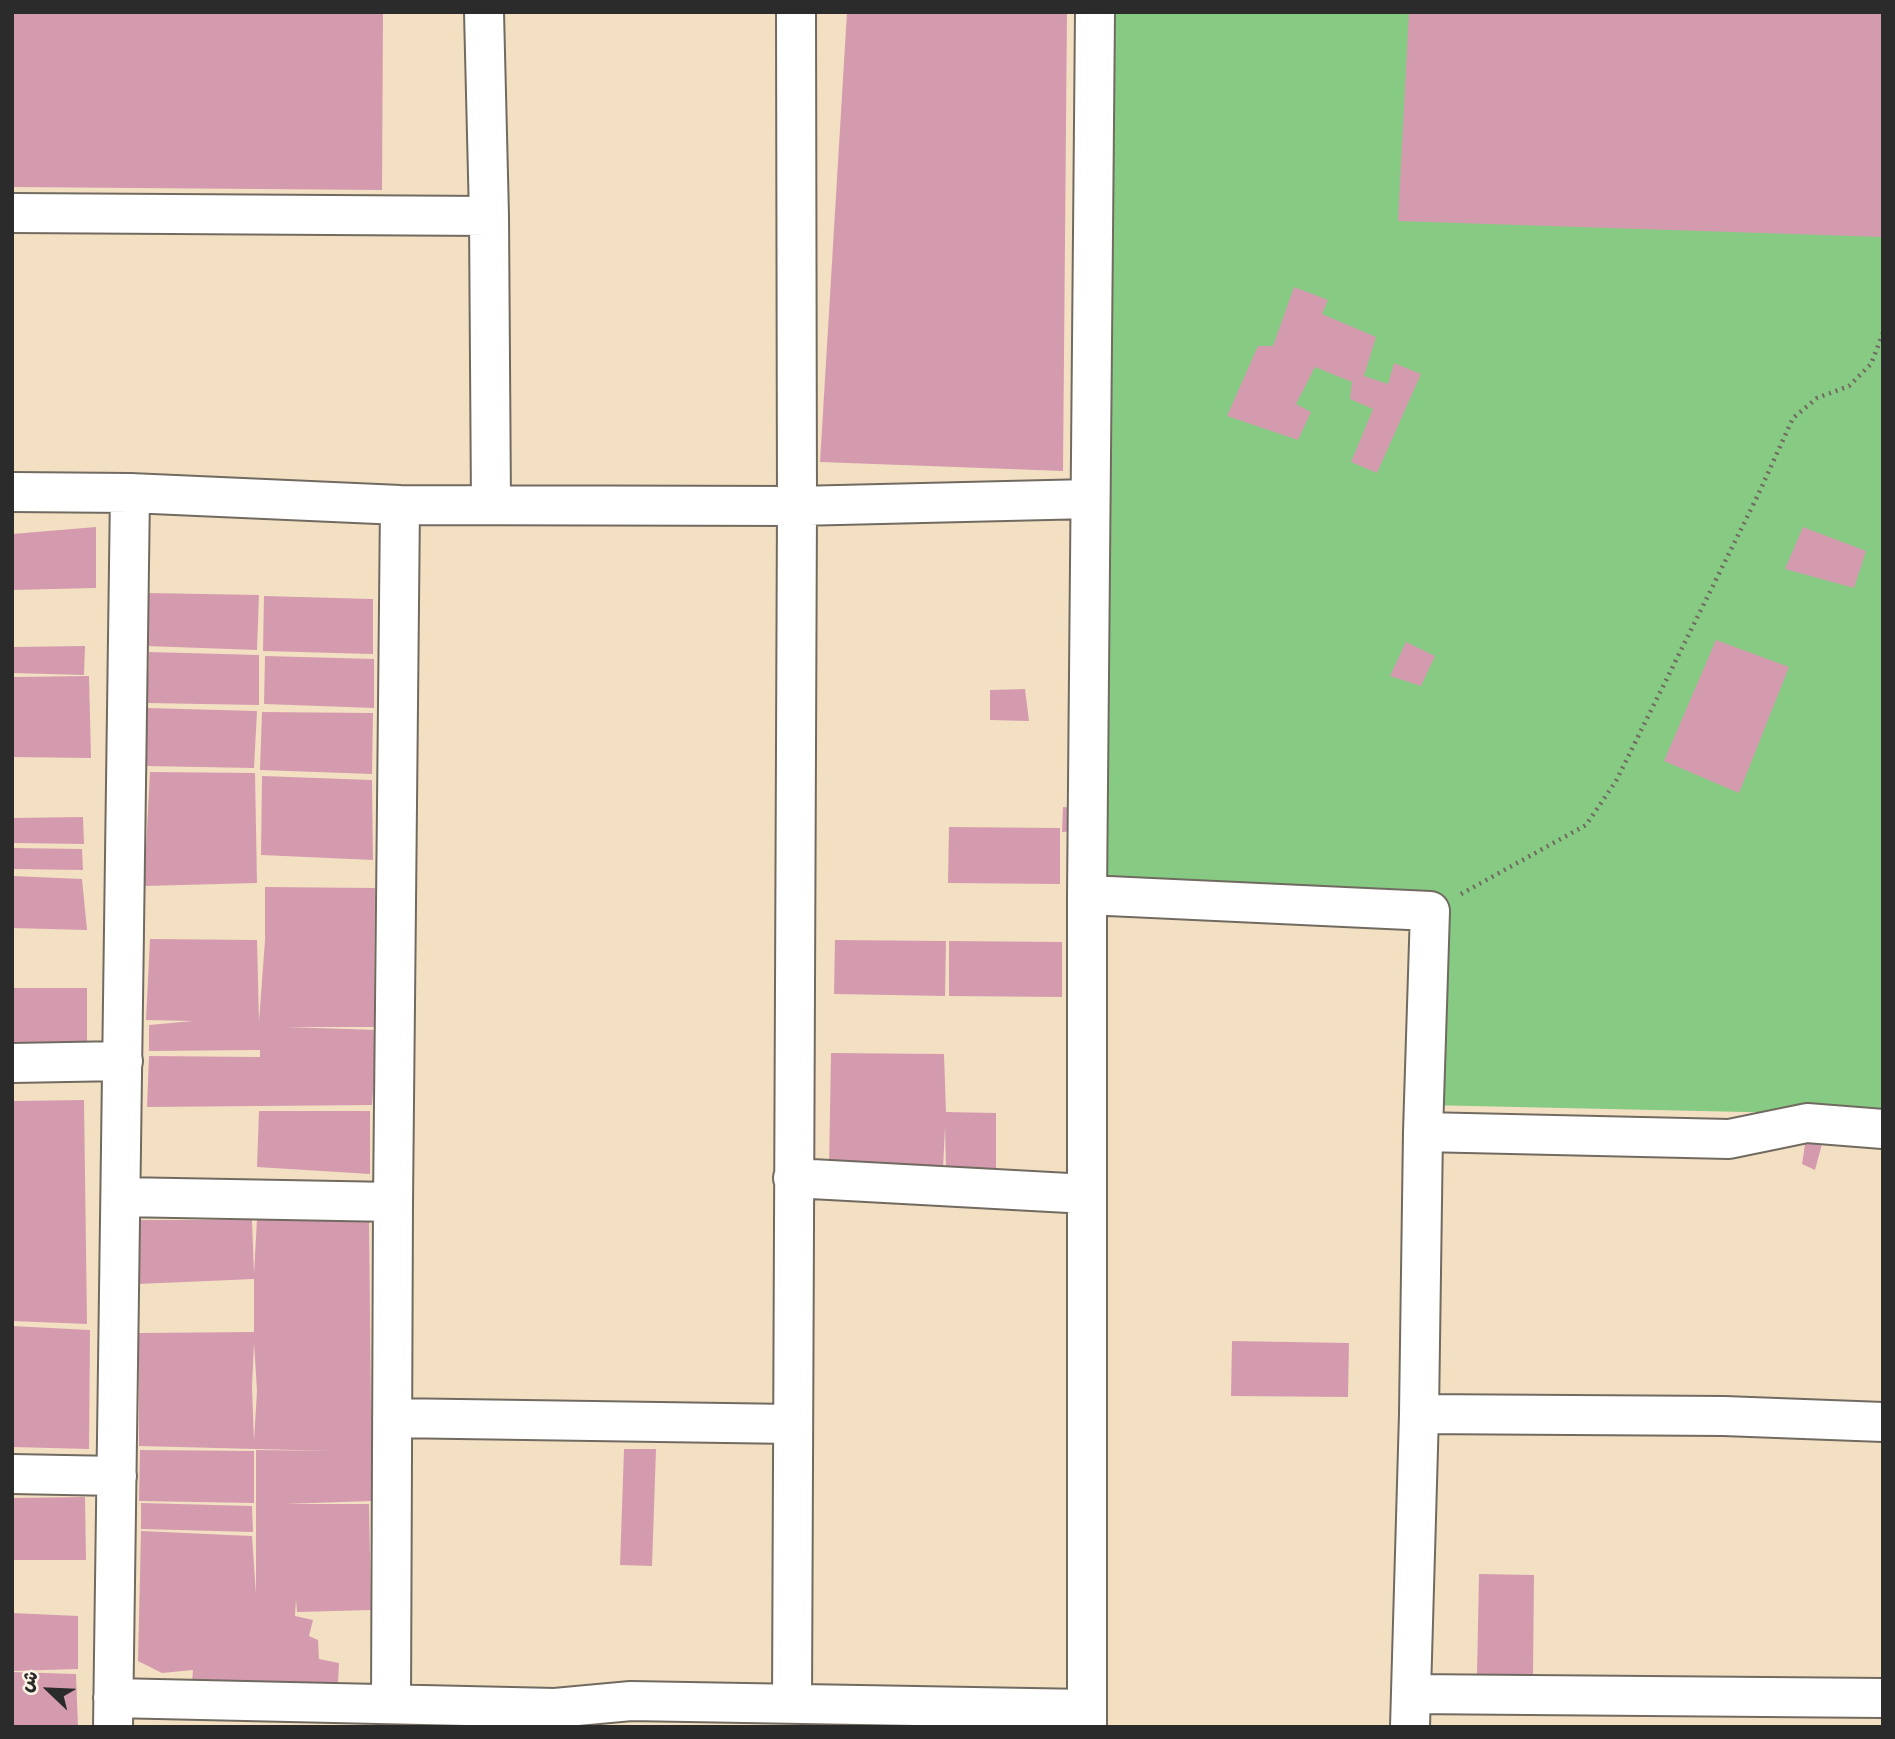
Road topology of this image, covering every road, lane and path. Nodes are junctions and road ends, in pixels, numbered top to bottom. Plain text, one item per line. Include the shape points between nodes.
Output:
1 (484, 12) edge
2 (796, 12) edge
3 (1095, 12) edge
4 (12, 213) edge
5 (489, 216) junction
6 (1883, 333) edge
7 (12, 492) edge
8 (130, 494) junction
9 (1090, 499) junction
10 (400, 505) junction
11 (491, 505) junction
12 (797, 506) junction
13 (1087, 895) junction
14 (1430, 911) junction
15 (123, 1061) junction
16 (12, 1063) edge
17 (1883, 1129) edge
18 (1423, 1132) junction
19 (793, 1178) junction
20 (1087, 1194) junction
21 (121, 1197) junction
22 (393, 1202) junction
23 (1419, 1414) junction
24 (392, 1418) junction
25 (1883, 1422) edge
26 (792, 1424) junction
27 (12, 1474) edge
28 (117, 1476) junction
29 (1883, 1698) edge
30 (391, 1704) junction
31 (792, 1704) junction
32 (1410, 1711) edge
33 (113, 1713) edge
34 (555, 1717) edge
35 (1087, 1718) edge

1 - 5 street
2 - 12 street
3 - 9 street
4 - 5 street
5 - 11 street
6 - 14 path via 1871,364 1849,386 1817,398 1793,418 1616,781 1586,825
7 - 8 street
8 - 10 street
8 - 15 street
9 - 12 street
9 - 13 street
10 - 11 street
10 - 22 street
11 - 12 street
12 - 19 street
13 - 14 street
13 - 20 street
14 - 18 street
15 - 16 street
15 - 21 street
17 - 18 street via 1807,1124 1729,1139
18 - 23 street
19 - 20 street
19 - 26 street
20 - 35 street
21 - 22 street
21 - 28 street
22 - 24 street
23 - 25 street
23 - 32 street
24 - 26 street
24 - 30 street
26 - 31 street
27 - 28 street
28 - 33 street
29 - 32 street
30 - 33 street
30 - 34 street
31 - 34 street via 631,1701
31 - 35 street

